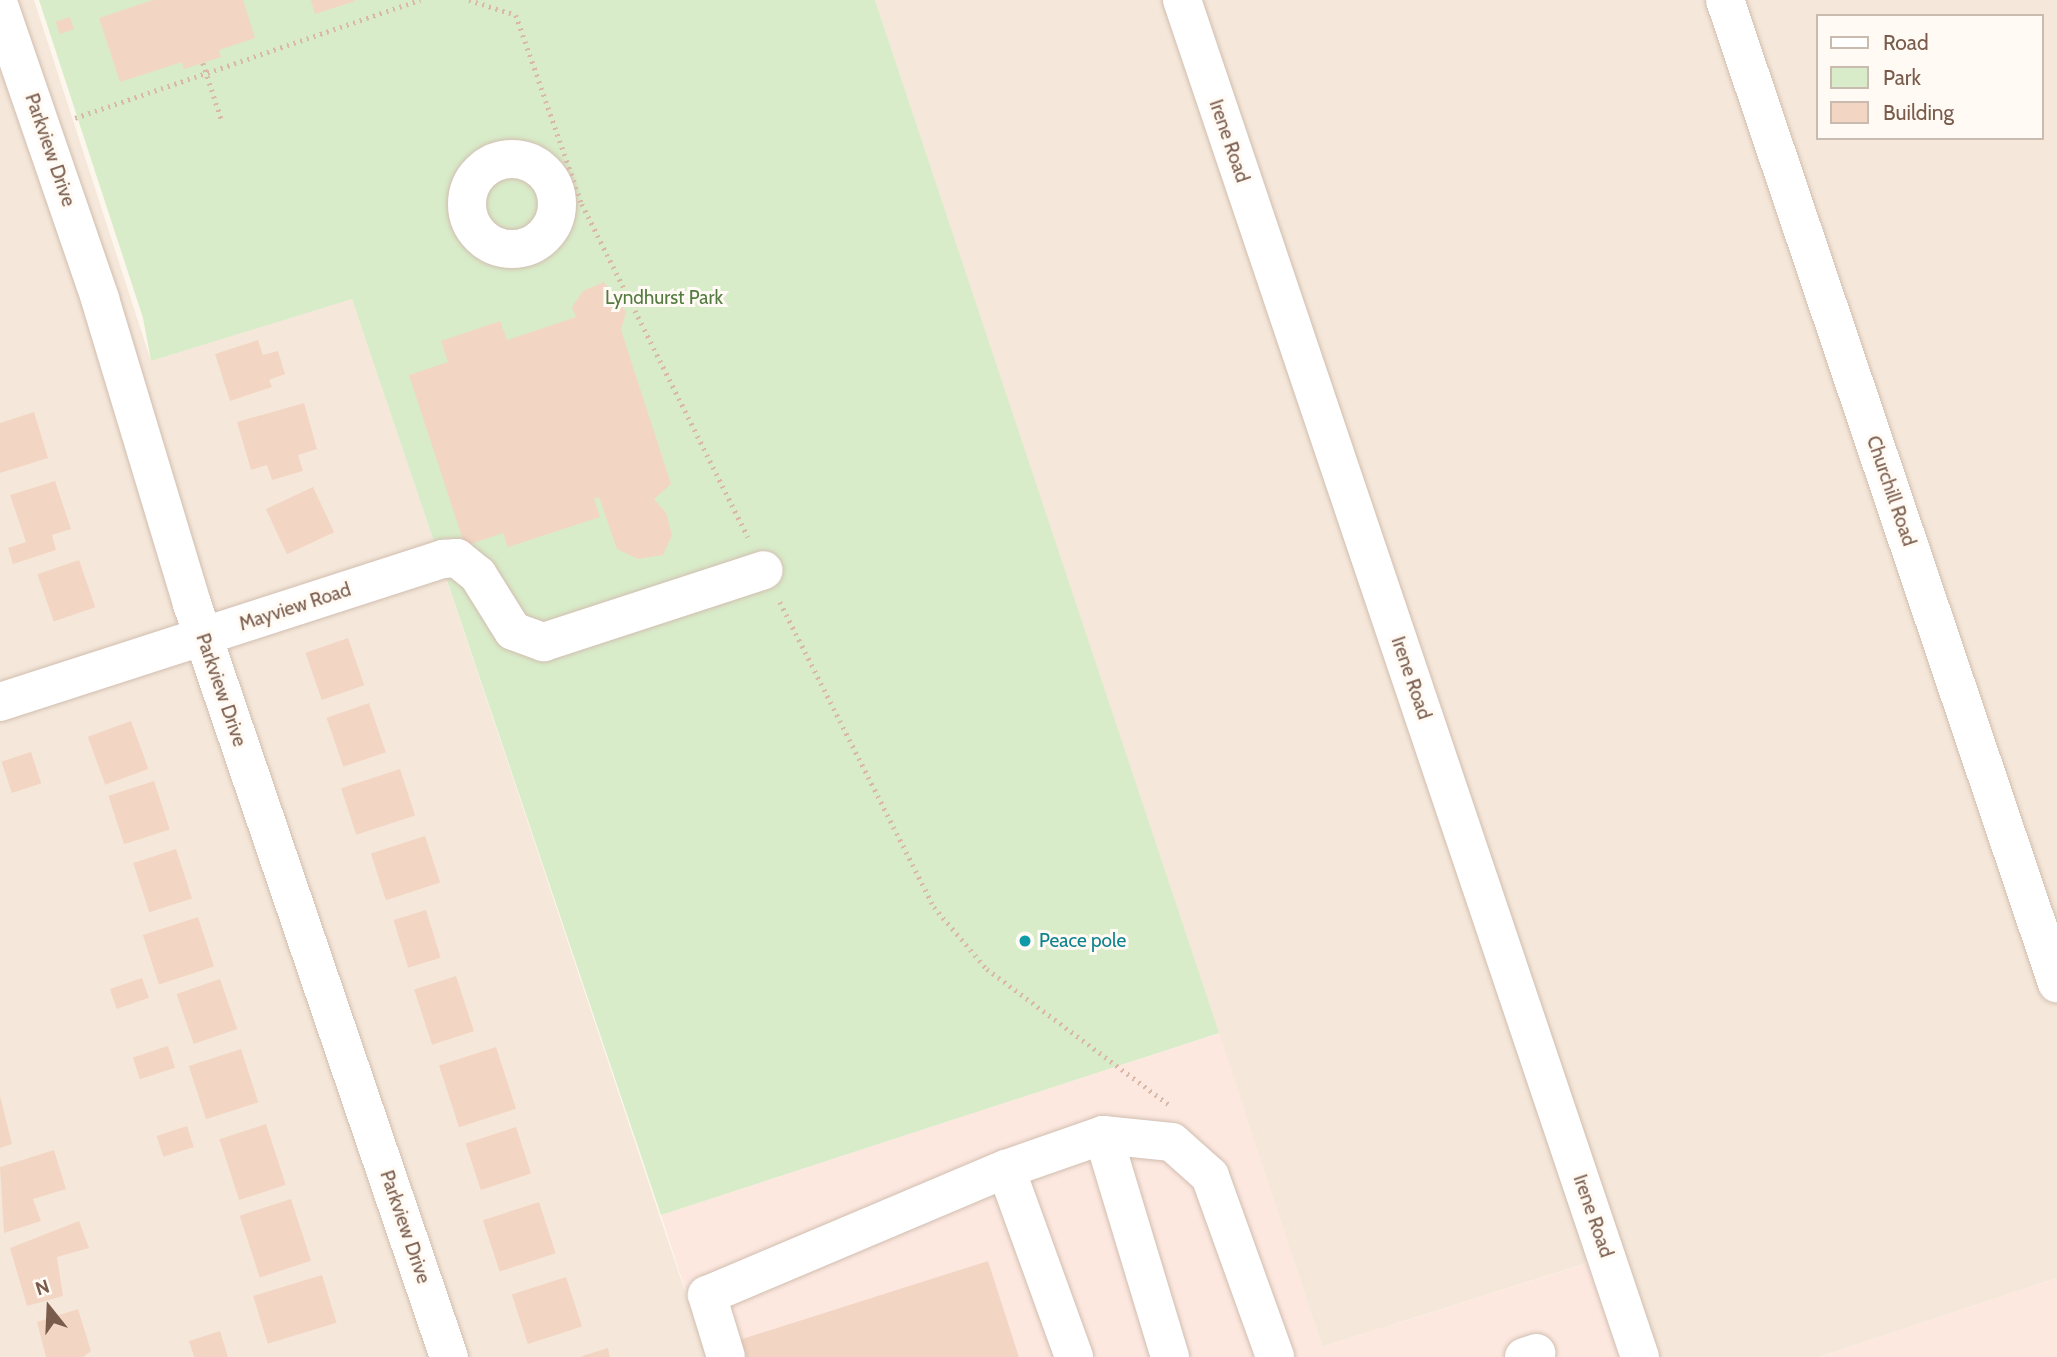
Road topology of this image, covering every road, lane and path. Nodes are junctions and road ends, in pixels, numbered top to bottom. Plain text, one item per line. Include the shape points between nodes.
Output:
1 (420, 0) edge
2 (469, 0) edge
3 (1182, 0) edge
4 (1725, 0) edge
5 (1, 16) edge
6 (202, 63) dead end
7 (205, 71) junction
8 (74, 118) dead end
9 (222, 121) dead end
10 (764, 570) junction
11 (203, 636) junction
12 (0, 702) edge
13 (2057, 983) edge
14 (1179, 1112) dead end
15 (1103, 1135) junction
16 (1006, 1169) junction
17 (449, 1357) edge
18 (726, 1357) edge
19 (1074, 1357) edge
20 (1170, 1357) edge
21 (1275, 1357) edge
22 (1640, 1357) edge

1 - 7 path
2 - 10 path via 516,15 582,204
3 - 22 street, Irene Road
4 - 13 street, Churchill Road
5 - 11 street, Parkview Drive via 100,299
6 - 7 path
7 - 8 path
7 - 9 path
10 - 11 street, Mayview Road via 544,642 513,631 478,575 457,558
10 - 14 path via 934,907 987,969
11 - 12 street, Mayview Road
11 - 17 street, Parkview Drive
15 - 16 street
15 - 20 street
15 - 21 street via 1172,1142 1210,1176
16 - 18 street via 707,1295
16 - 19 street

